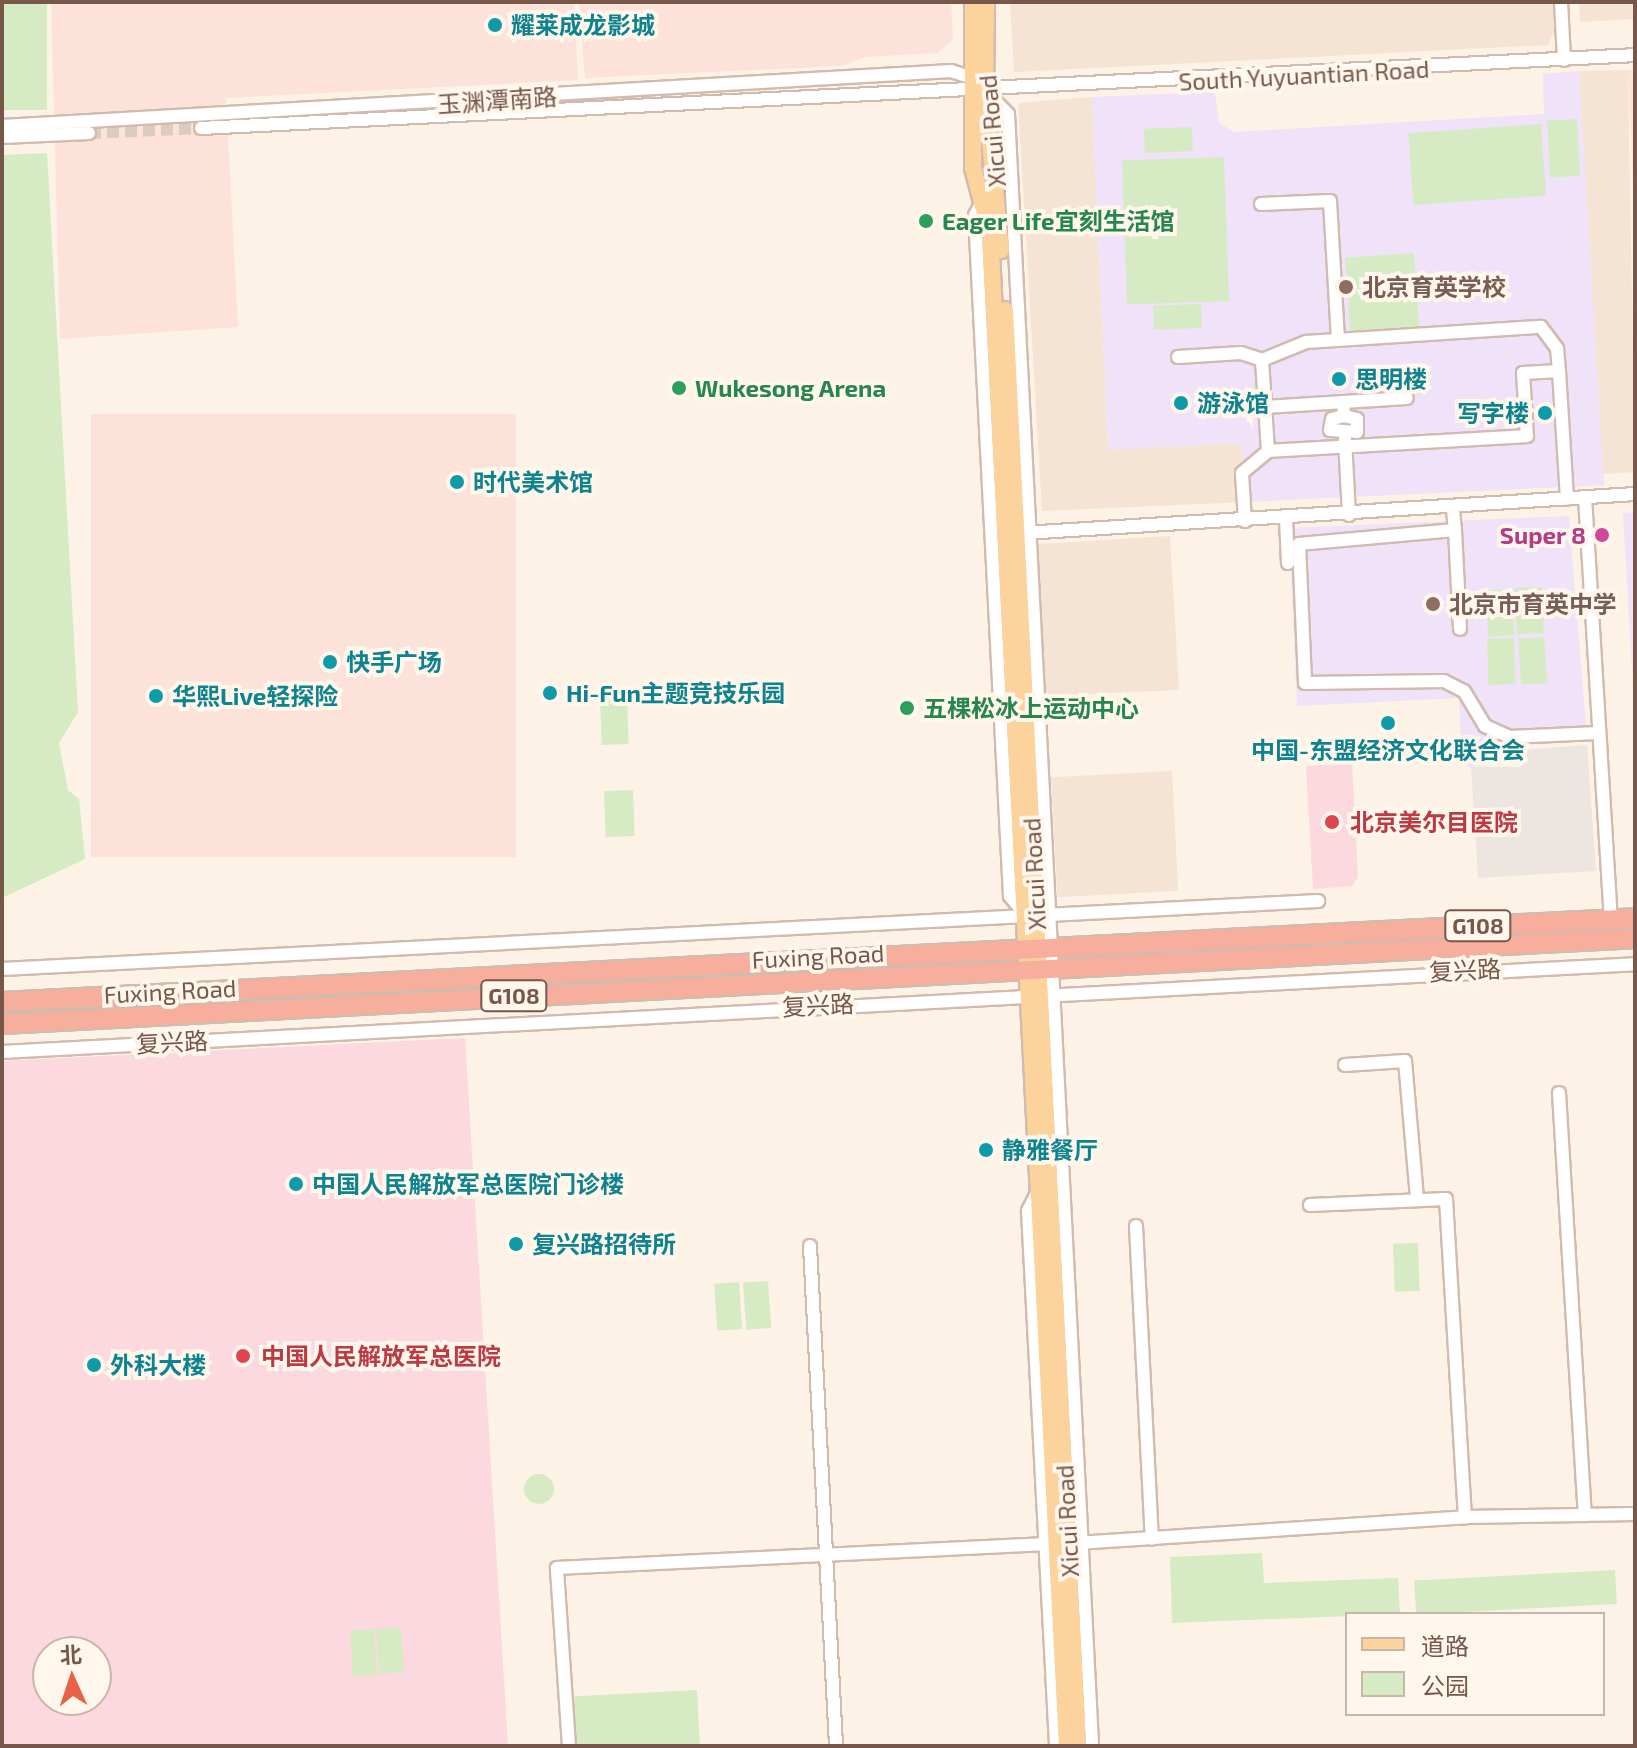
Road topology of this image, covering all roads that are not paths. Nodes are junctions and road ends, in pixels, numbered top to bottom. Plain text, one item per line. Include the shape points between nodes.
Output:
1 (973, 2) edge
2 (986, 2) edge
3 (1561, 2) edge
4 (1635, 55) edge
5 (1564, 60) junction
6 (977, 87) junction
7 (2, 126) edge
8 (201, 128) tunnel mouth
9 (89, 133) tunnel mouth
10 (2, 137) edge
11 (982, 202) junction
12 (1261, 204) dead end
13 (1338, 340) junction
14 (1178, 357) dead end
15 (1262, 360) junction
16 (1559, 371) junction
17 (1407, 398) dead end
18 (1265, 407) junction
19 (1343, 409) junction
20 (1345, 441) junction
21 (1268, 451) junction
22 (1635, 494) edge
23 (1585, 497) junction
24 (1567, 499) junction
25 (1453, 509) junction
26 (1349, 515) junction
27 (1286, 519) junction
28 (1245, 521) junction
29 (1455, 530) junction
30 (1017, 533) junction
31 (1291, 615) dead end
32 (1460, 629) dead end
33 (1597, 733) junction
34 (1318, 901) dead end
35 (1033, 916) junction
36 (1635, 918) edge
37 (1611, 919) junction
38 (1635, 938) edge
39 (1039, 958) junction
40 (1635, 964) edge
41 (2, 969) edge
42 (1040, 992) junction
43 (2, 1002) edge
44 (2, 1024) edge
45 (2, 1052) edge
46 (1345, 1065) dead end
47 (1559, 1093) dead end
48 (1417, 1197) junction
49 (1310, 1205) dead end
50 (1136, 1226) dead end
51 (810, 1246) dead end
52 (1635, 1514) edge
53 (1585, 1515) junction
54 (1465, 1517) junction
55 (1152, 1539) junction
56 (1063, 1544) junction
57 (827, 1555) junction
58 (569, 1746) edge
59 (836, 1746) edge
60 (1056, 1746) edge
61 (1067, 1746) edge
62 (1078, 1746) edge
63 (1092, 1746) edge

1 - 6 main road, Xicui Road
2 - 6 main road, Xicui Road
3 - 5 street
4 - 5 street, South Yuyuantian Road
5 - 6 street, South Yuyuantian Road
6 - 7 street, 玉渊潭南路 via 951,71
6 - 8 street, 玉渊潭南路
6 - 11 main road, Xicui Road via 973,168
6 - 30 main road, Xicui Road
9 - 10 street
11 - 30 main road, Xicui Road via 990,233
11 - 35 street via 975,215 1010,896
12 - 13 street via 1330,201
13 - 15 street via 1306,342
13 - 16 street via 1541,327 1557,348
14 - 15 street via 1241,353
15 - 18 street
16 - 20 street via 1523,373 1527,436
16 - 24 street
17 - 19 street
18 - 19 street
18 - 21 street
19 - 20 street via 1329,425
20 - 21 street
20 - 26 street
21 - 28 street via 1242,473
22 - 23 street
23 - 24 street
23 - 33 street
24 - 25 street
25 - 26 street
25 - 29 street
26 - 27 street
27 - 28 street
27 - 31 street
28 - 30 street
29 - 32 street
29 - 33 street via 1299,544 1305,683 1444,681 1464,691 1485,726 1510,737
30 - 35 main road, Xicui Road
30 - 35 street
33 - 37 street
34 - 35 street
35 - 39 main road, Xicui Road
35 - 41 street
36 - 37 highway, Fuxing Road / G108
37 - 39 highway, Fuxing Road / G108
38 - 39 highway, Fuxing Road / G108
39 - 42 main road, Xicui Road
39 - 42 street
39 - 43 highway, Fuxing Road / G108
39 - 44 highway, Fuxing Road / G108
40 - 42 street, 复兴路
42 - 45 street, 复兴路
42 - 56 main road, Xicui Road
42 - 56 main road, Xicui Road via 1036,1195
46 - 48 street via 1405,1061
47 - 53 street
48 - 49 street
48 - 54 street via 1446,1199
50 - 55 street
51 - 57 street
52 - 53 street
53 - 54 street
54 - 55 street
55 - 56 street
56 - 57 street
56 - 60 street
56 - 61 main road, Xicui Road
56 - 62 main road, Xicui Road
56 - 63 street
57 - 58 street via 557,1568
57 - 59 street

